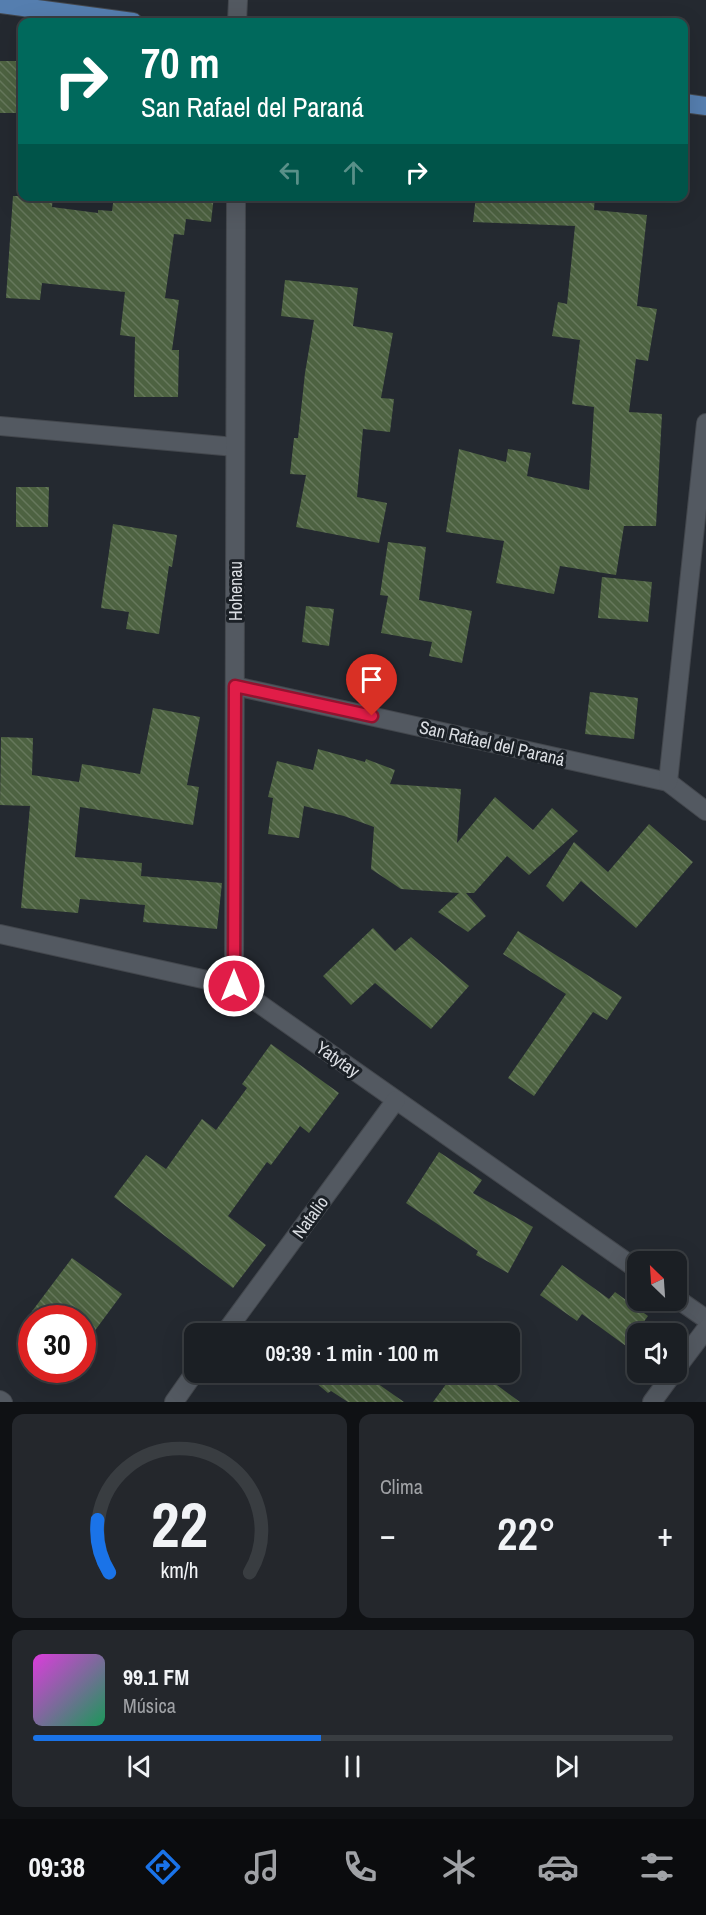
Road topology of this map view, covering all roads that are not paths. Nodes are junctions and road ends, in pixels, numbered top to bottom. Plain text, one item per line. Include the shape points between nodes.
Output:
1 (238, 0) edge
2 (0, 4) edge
3 (103, 18) edge
4 (237, 18) edge
5 (688, 104) edge
6 (706, 106) edge
7 (236, 201) edge
8 (706, 423) edge
9 (0, 426) edge
10 (235, 447) junction
11 (235, 686) junction
12 (668, 782) junction
13 (706, 810) edge
14 (0, 933) edge
15 (234, 986) junction
16 (396, 1100) junction
17 (627, 1262) edge
18 (687, 1306) edge
19 (706, 1319) edge
20 (232, 1323) edge
21 (706, 1329) edge
22 (687, 1354) edge
23 (187, 1383) edge
24 (666, 1383) edge
25 (174, 1402) edge
26 (652, 1402) edge

1 - 4 street
2 - 3 main road
5 - 6 main road
7 - 10 street, Hohenau
8 - 12 street
9 - 10 street
10 - 11 street, Hohenau
11 - 12 street, San Rafael del Paraná
11 - 15 street, Hohenau
12 - 13 street, San Rafael del Paraná
14 - 15 street, Yatytay
15 - 16 street, Yatytay
16 - 17 street, Yatytay
16 - 20 street, Natalio
18 - 19 street
21 - 22 street
23 - 25 street
24 - 26 street

